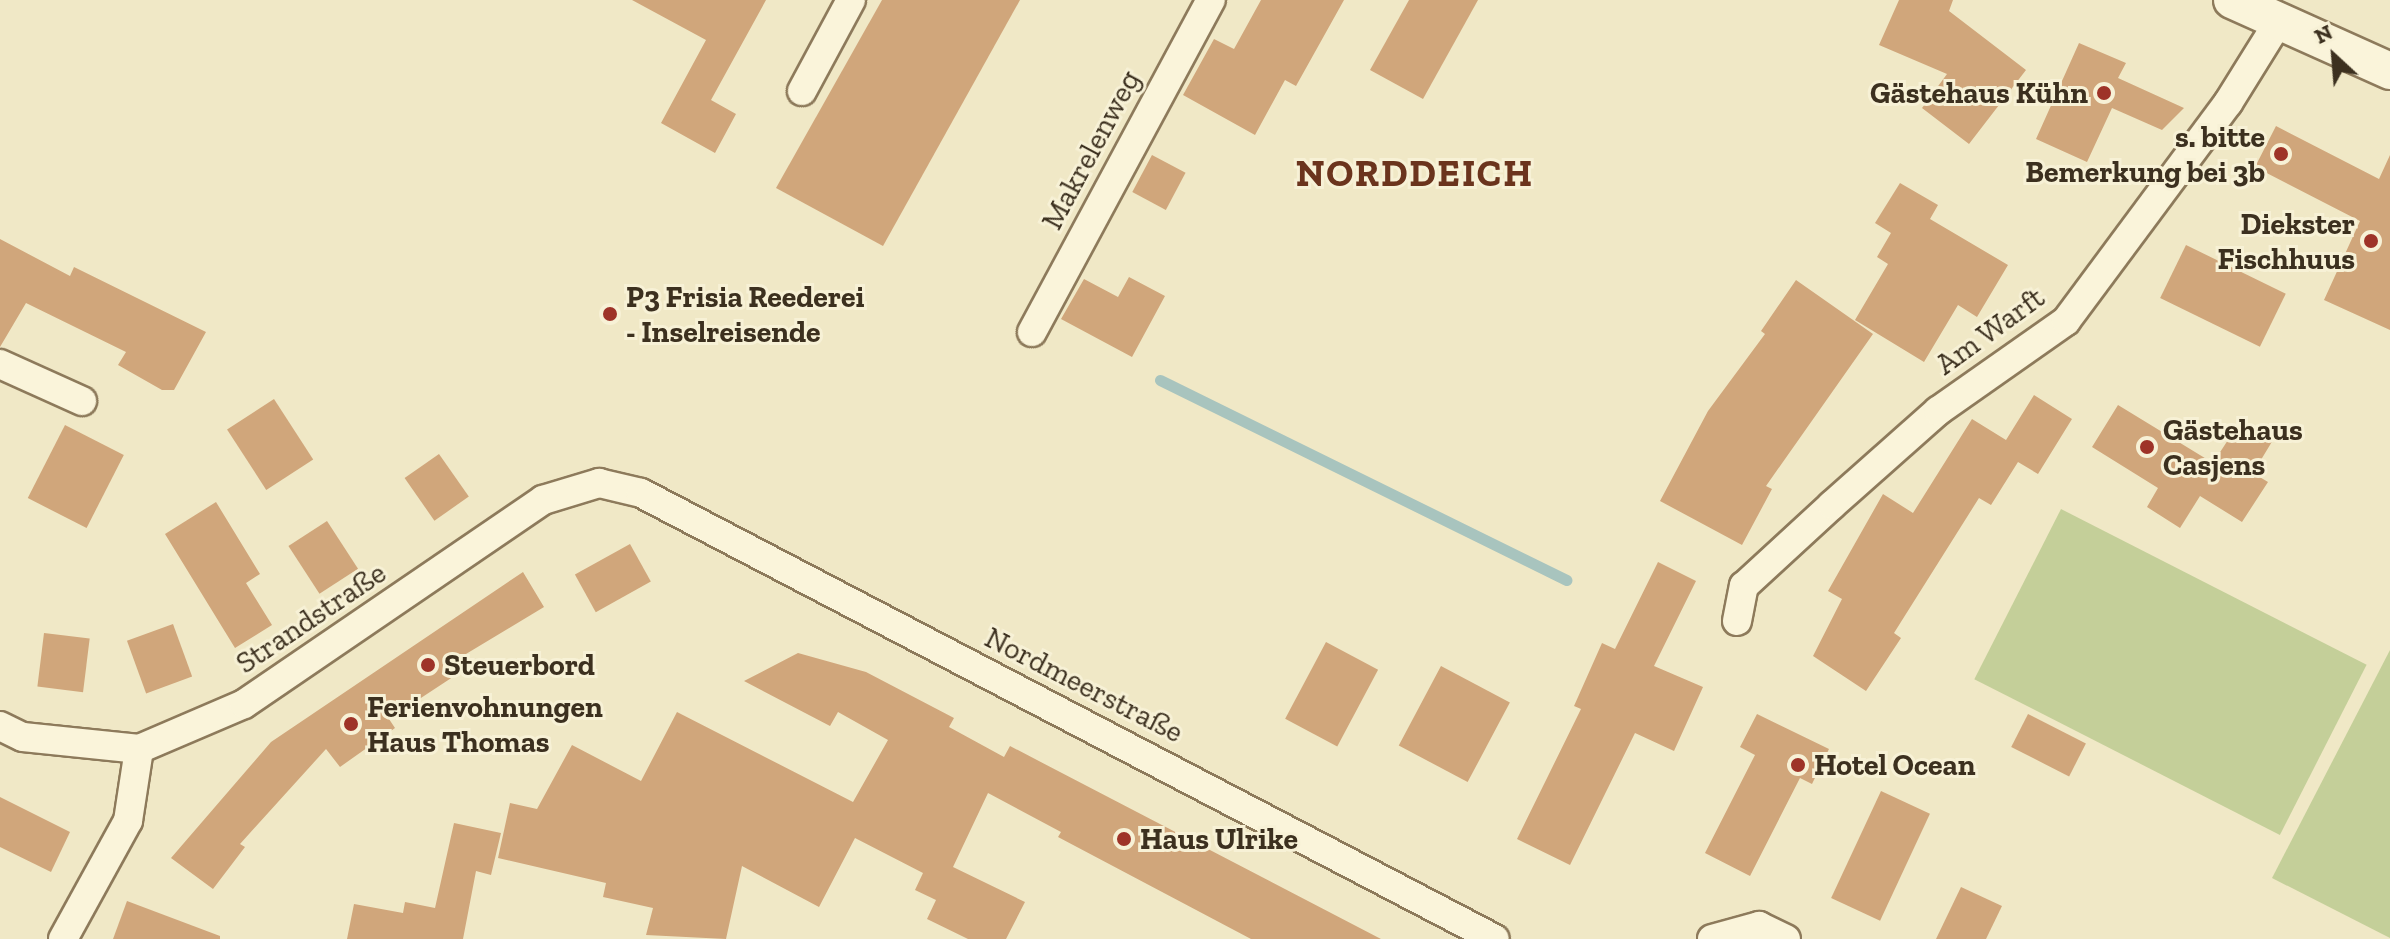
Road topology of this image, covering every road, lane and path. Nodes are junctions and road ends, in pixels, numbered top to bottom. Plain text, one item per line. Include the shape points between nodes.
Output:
1 (851, 0) edge
2 (1211, 0) edge
3 (2232, 0) edge
4 (2279, 21) junction
5 (2390, 71) edge
6 (802, 91) dead end
7 (1032, 332) dead end
8 (0, 364) edge
9 (82, 401) dead end
10 (641, 493) joint
11 (1737, 621) dead end
12 (0, 726) edge
13 (139, 749) junction
14 (63, 939) edge
15 (1495, 939) edge
16 (1712, 939) edge
17 (1786, 939) edge

1 - 6 street
2 - 7 street, Makrelenweg
3 - 4 street
4 - 5 street
4 - 11 street, Am Warft via 2228,103 2066,321 1938,411 1821,515 1744,586
8 - 9 street
10 - 13 street, Strandstraße via 599,483 543,500 244,704
10 - 15 street, Nordmeerstraße
12 - 13 street, Strandstraße via 23,737
13 - 14 street via 128,821
16 - 17 street via 1759,926

